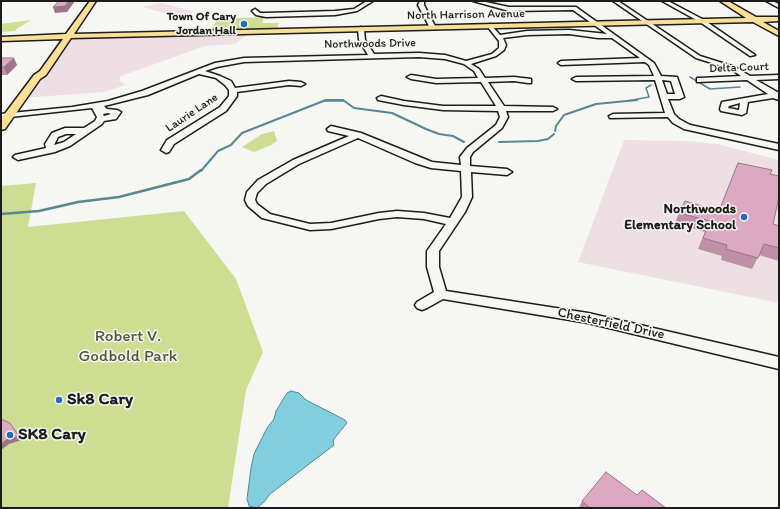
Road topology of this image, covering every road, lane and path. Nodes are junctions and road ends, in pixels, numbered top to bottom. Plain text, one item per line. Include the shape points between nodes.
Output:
1 (86, 1) edge
2 (93, 1) edge
3 (370, 1) edge
4 (422, 1) edge
5 (475, 1) edge
6 (501, 1) edge
7 (615, 1) edge
8 (664, 1) edge
9 (723, 1) edge
10 (768, 1) edge
11 (485, 4) junction
12 (779, 6) edge
13 (474, 8) dead end
14 (255, 11) dead end
15 (779, 19) edge
16 (754, 20) junction
17 (702, 21) junction
18 (644, 22) junction
19 (596, 24) junction
20 (490, 26) junction
21 (433, 28) junction
22 (361, 29) junction
23 (779, 34) edge
24 (614, 36) junction
25 (64, 37) junction
26 (499, 37) junction
27 (1, 38) edge
28 (752, 55) dead end
29 (371, 56) junction
30 (647, 60) junction
31 (466, 63) junction
32 (561, 63) dead end
33 (199, 72) junction
34 (411, 77) dead end
35 (658, 78) junction
36 (750, 78) junction
37 (779, 78) edge
38 (576, 79) dead end
39 (482, 80) junction
40 (528, 80) dead end
41 (700, 80) dead end
42 (301, 84) dead end
43 (233, 90) junction
44 (776, 95) edge
45 (664, 96) junction
46 (381, 98) dead end
47 (745, 100) dead end
48 (501, 108) junction
49 (553, 109) dead end
50 (100, 112) junction
51 (670, 115) junction
52 (5, 116) edge
53 (613, 116) dead end
54 (1, 127) edge
55 (332, 129) dead end
56 (86, 131) junction
57 (358, 135) junction
58 (779, 147) edge
59 (52, 150) junction
60 (166, 150) dead end
61 (18, 157) dead end
62 (465, 168) junction
63 (507, 172) dead end
64 (452, 222) junction
65 (441, 294) junction
66 (422, 305) dead end
67 (779, 363) edge

1 - 25 main road
2 - 25 main road
3 - 14 street via 355,10 335,13 266,15
4 - 21 street via 421,5
5 - 11 street
6 - 11 street
7 - 18 street
8 - 17 street
9 - 16 main road
10 - 12 street
11 - 13 street
11 - 19 street via 513,9 574,8
15 - 16 main road, North Harrison Avenue
16 - 17 main road, North Harrison Avenue
16 - 23 main road
17 - 18 main road, North Harrison Avenue
17 - 28 street
18 - 19 main road, North Harrison Avenue
18 - 36 street via 699,57 731,67
19 - 20 main road, North Harrison Avenue
19 - 24 street
20 - 21 main road, North Harrison Avenue
20 - 26 street
21 - 22 main road, North Harrison Avenue
22 - 25 main road, North Harrison Avenue
22 - 29 street via 362,40
24 - 26 street via 569,32
24 - 30 street
25 - 27 main road, North Harrison Avenue
25 - 52 main road via 43,73
26 - 31 street via 504,45 500,51
29 - 31 street, Northwoods Drive via 429,55
29 - 33 street, Northwoods Drive via 249,59 220,64
30 - 32 street
30 - 35 street via 654,67
31 - 39 street, Northwoods Drive via 474,68
33 - 43 street, Laurie Lane via 222,79
33 - 50 street, Northwoods Drive
34 - 39 street via 436,81
35 - 38 street
35 - 45 street
35 - 45 street via 674,79 680,97
36 - 37 street, Delta Court
36 - 41 street, Delta Court
36 - 44 street
39 - 40 street
39 - 48 street, Northwoods Drive
42 - 43 street via 289,83
43 - 60 street, Laurie Lane via 231,100 223,109 170,142
44 - 47 street
45 - 51 street
46 - 48 street via 427,106
48 - 49 street
48 - 62 street via 504,117 502,124 467,153
50 - 52 street, Northwoods Drive via 63,110
50 - 56 street
51 - 53 street
51 - 58 street via 692,128
52 - 54 main road
55 - 57 street
56 - 59 street via 67,144
56 - 59 street via 65,131 55,135 49,144
57 - 62 street via 426,163
57 - 64 street via 300,160 266,179 252,192 252,206 266,216 310,227 331,226 397,214
59 - 61 street
62 - 63 street
62 - 64 street via 467,197
64 - 65 street via 433,251 433,267
65 - 66 street
65 - 67 street, Chesterfield Drive via 588,318

